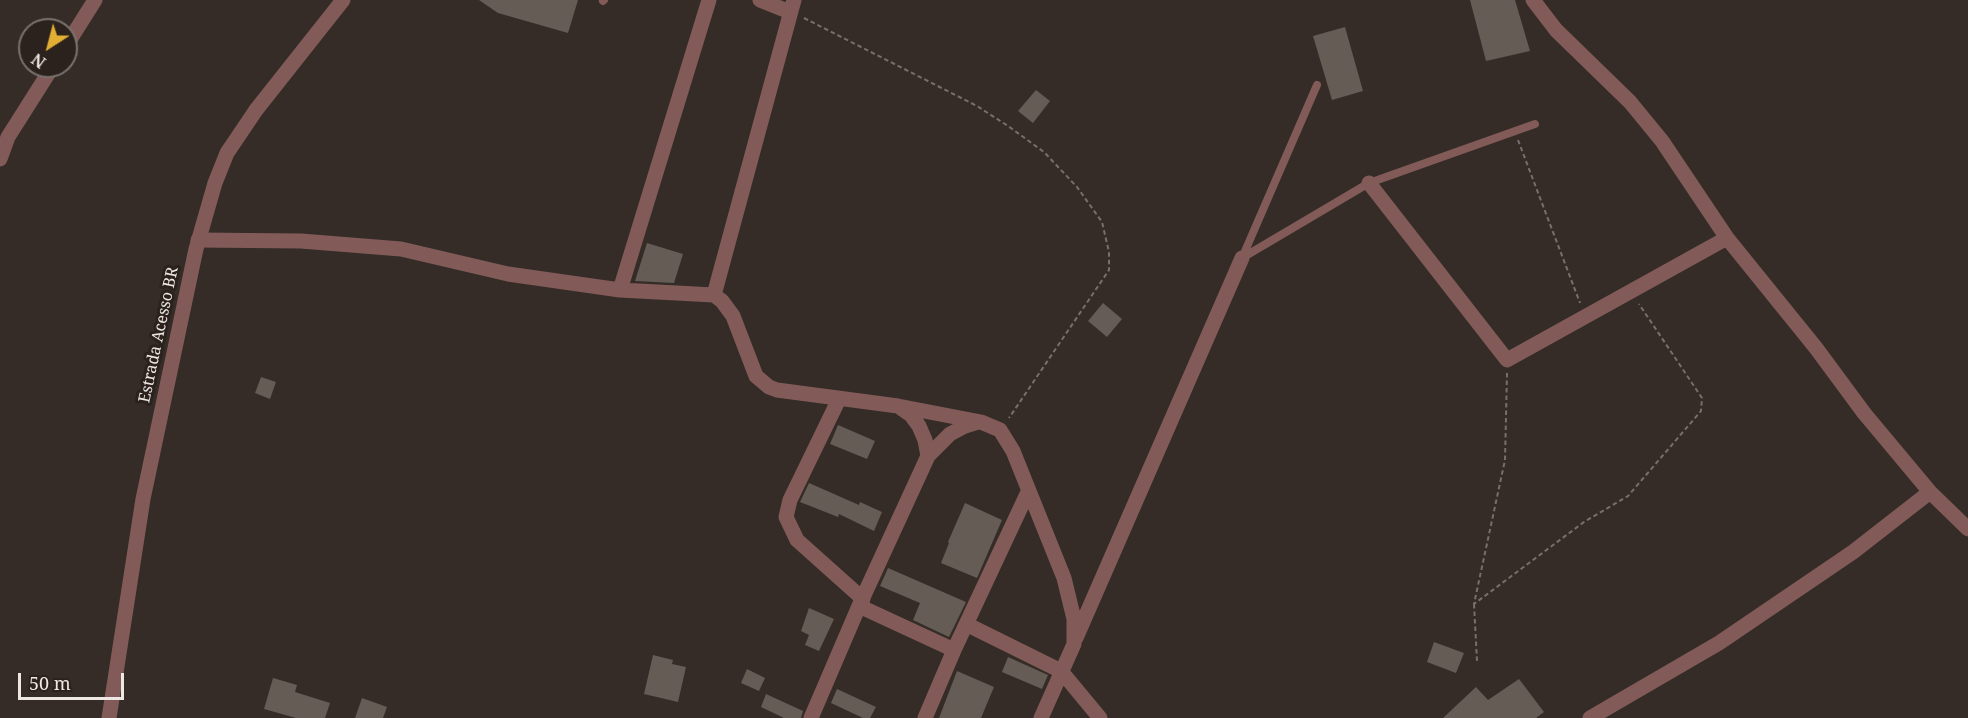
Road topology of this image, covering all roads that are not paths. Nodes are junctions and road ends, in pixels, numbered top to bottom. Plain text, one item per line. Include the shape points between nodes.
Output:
1 (95, 0) edge
2 (343, 0) edge
3 (709, 0) edge
4 (760, 0) edge
5 (1533, 0) edge
6 (789, 4) edge
7 (78, 27) edge
8 (45, 78) edge
9 (1317, 86) dead end
10 (1535, 124) dead end
11 (0, 159) edge
12 (1369, 183) junction
13 (1727, 238) junction
14 (198, 240) junction
15 (1242, 258) junction
16 (620, 290) junction
17 (714, 295) junction
18 (839, 399) junction
19 (898, 406) junction
20 (981, 422) junction
21 (928, 456) junction
22 (1028, 492) junction
23 (1930, 492) junction
24 (1968, 529) edge
25 (861, 602) junction
26 (966, 624) junction
27 (1074, 644) junction
28 (954, 650) junction
29 (1061, 671) junction
30 (109, 718) edge
31 (812, 718) edge
32 (925, 718) edge
33 (1041, 718) edge
34 (1100, 718) edge
35 (1590, 718) edge

1 - 7 street
2 - 14 street, Estrada Acesso BR via 277,82 227,153
3 - 16 street
4 - 6 street
5 - 13 street via 1556,30 1630,102 1662,141
6 - 17 street
8 - 11 street via 8,136
9 - 15 lane
10 - 12 lane
12 - 13 street via 1507,360
12 - 15 lane
13 - 23 street
14 - 16 street via 301,241 401,249 508,274
14 - 30 street, Estrada Acesso BR via 142,499
15 - 27 street
16 - 17 street
17 - 18 street via 733,316 756,376 762,382 777,390
18 - 19 street
18 - 25 street via 790,500 786,517 797,540
19 - 20 street
19 - 21 street via 919,426
20 - 21 street via 950,434
20 - 22 street via 1000,430 1013,451
21 - 25 street
22 - 26 street
22 - 27 street via 1064,578 1074,619
23 - 24 street
23 - 35 street via 1853,552 1719,643
25 - 28 street
25 - 31 street
26 - 28 street
26 - 29 street
27 - 29 street
28 - 32 street
29 - 33 street
29 - 34 street

